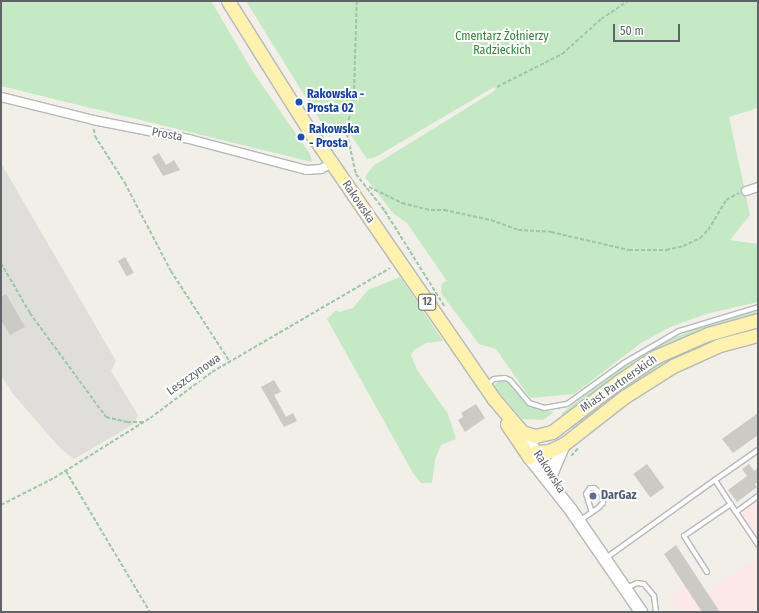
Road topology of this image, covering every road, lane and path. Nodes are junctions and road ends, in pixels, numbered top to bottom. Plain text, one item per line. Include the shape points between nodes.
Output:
1 (228, 1) edge
2 (357, 1) edge
3 (628, 1) edge
4 (497, 87) dead end
5 (1, 97) edge
6 (92, 120) junction
7 (332, 163) junction
8 (367, 186) junction
9 (758, 187) edge
10 (746, 191) joint
11 (399, 262) junction
12 (1, 263) edge
13 (758, 307) edge
14 (448, 312) dead end
15 (758, 320) edge
16 (758, 335) edge
17 (230, 362) junction
18 (485, 386) junction
19 (494, 399) junction
20 (143, 422) junction
21 (522, 432) junction
22 (552, 432) junction
23 (564, 444) junction
24 (580, 446) dead end
25 (758, 450) edge
26 (533, 454) junction
27 (568, 458) dead end
28 (66, 471) junction
29 (551, 475) junction
30 (715, 480) junction
31 (758, 496) edge
32 (731, 504) junction
33 (1, 505) edge
34 (571, 510) junction
35 (592, 512) junction
36 (736, 512) junction
37 (578, 521) junction
38 (758, 545) edge
39 (605, 559) junction
40 (707, 572) dead end
41 (625, 588) junction
42 (150, 612) edge
43 (641, 612) edge
44 (656, 612) edge

1 - 7 main road, Rakowska / 12 via 268,68
2 - 8 path via 354,105 346,128 356,174
3 - 4 path via 600,19 562,54
5 - 6 street, Prosta
6 - 7 street, Prosta via 190,139 306,170 321,169
6 - 17 path via 95,136 125,183 171,271
7 - 11 main road, Rakowska / 12
8 - 10 path via 402,203 491,220 518,230 551,232 629,250 666,250 700,238 708,230 726,200
8 - 14 path
9 - 10 street
11 - 17 path, Leszczynowa
11 - 18 main road, Rakowska / 12
12 - 20 path via 30,313 106,417
13 - 18 lane via 679,331 624,363 567,404 544,408 529,403 510,380 505,378 494,379
15 - 22 main road, Miast Partnerskich via 708,334 655,357
16 - 23 main road, Miast Partnerskich via 720,345 674,366 624,397
17 - 20 path, Leszczynowa
18 - 19 main road, Rakowska / 12
19 - 21 main road, Rakowska / 12
19 - 26 main road, Rakowska / 12 via 505,422
20 - 28 path, Leszczynowa
21 - 22 main road, Miast Partnerskich via 535,436
21 - 26 main road, Rakowska
22 - 26 main road, Miast Partnerskich
23 - 26 main road, Miast Partnerskich
23 - 29 main road, Miast Partnerskich
24 - 27 path
25 - 30 lane
26 - 29 main road, Rakowska
26 - 34 main road, Rakowska
28 - 33 path, Leszczynowa
28 - 42 path
29 - 34 main road, Rakowska
30 - 32 lane
30 - 39 lane
31 - 36 lane
32 - 36 lane
32 - 40 lane via 684,536
34 - 37 main road, Rakowska
35 - 35 lane via 586,494 590,488 598,490 603,499 603,503
35 - 37 lane
36 - 38 lane
37 - 39 main road, Rakowska
39 - 41 main road, Rakowska
41 - 43 main road, Rakowska
41 - 44 lane via 636,583 644,584 654,596

